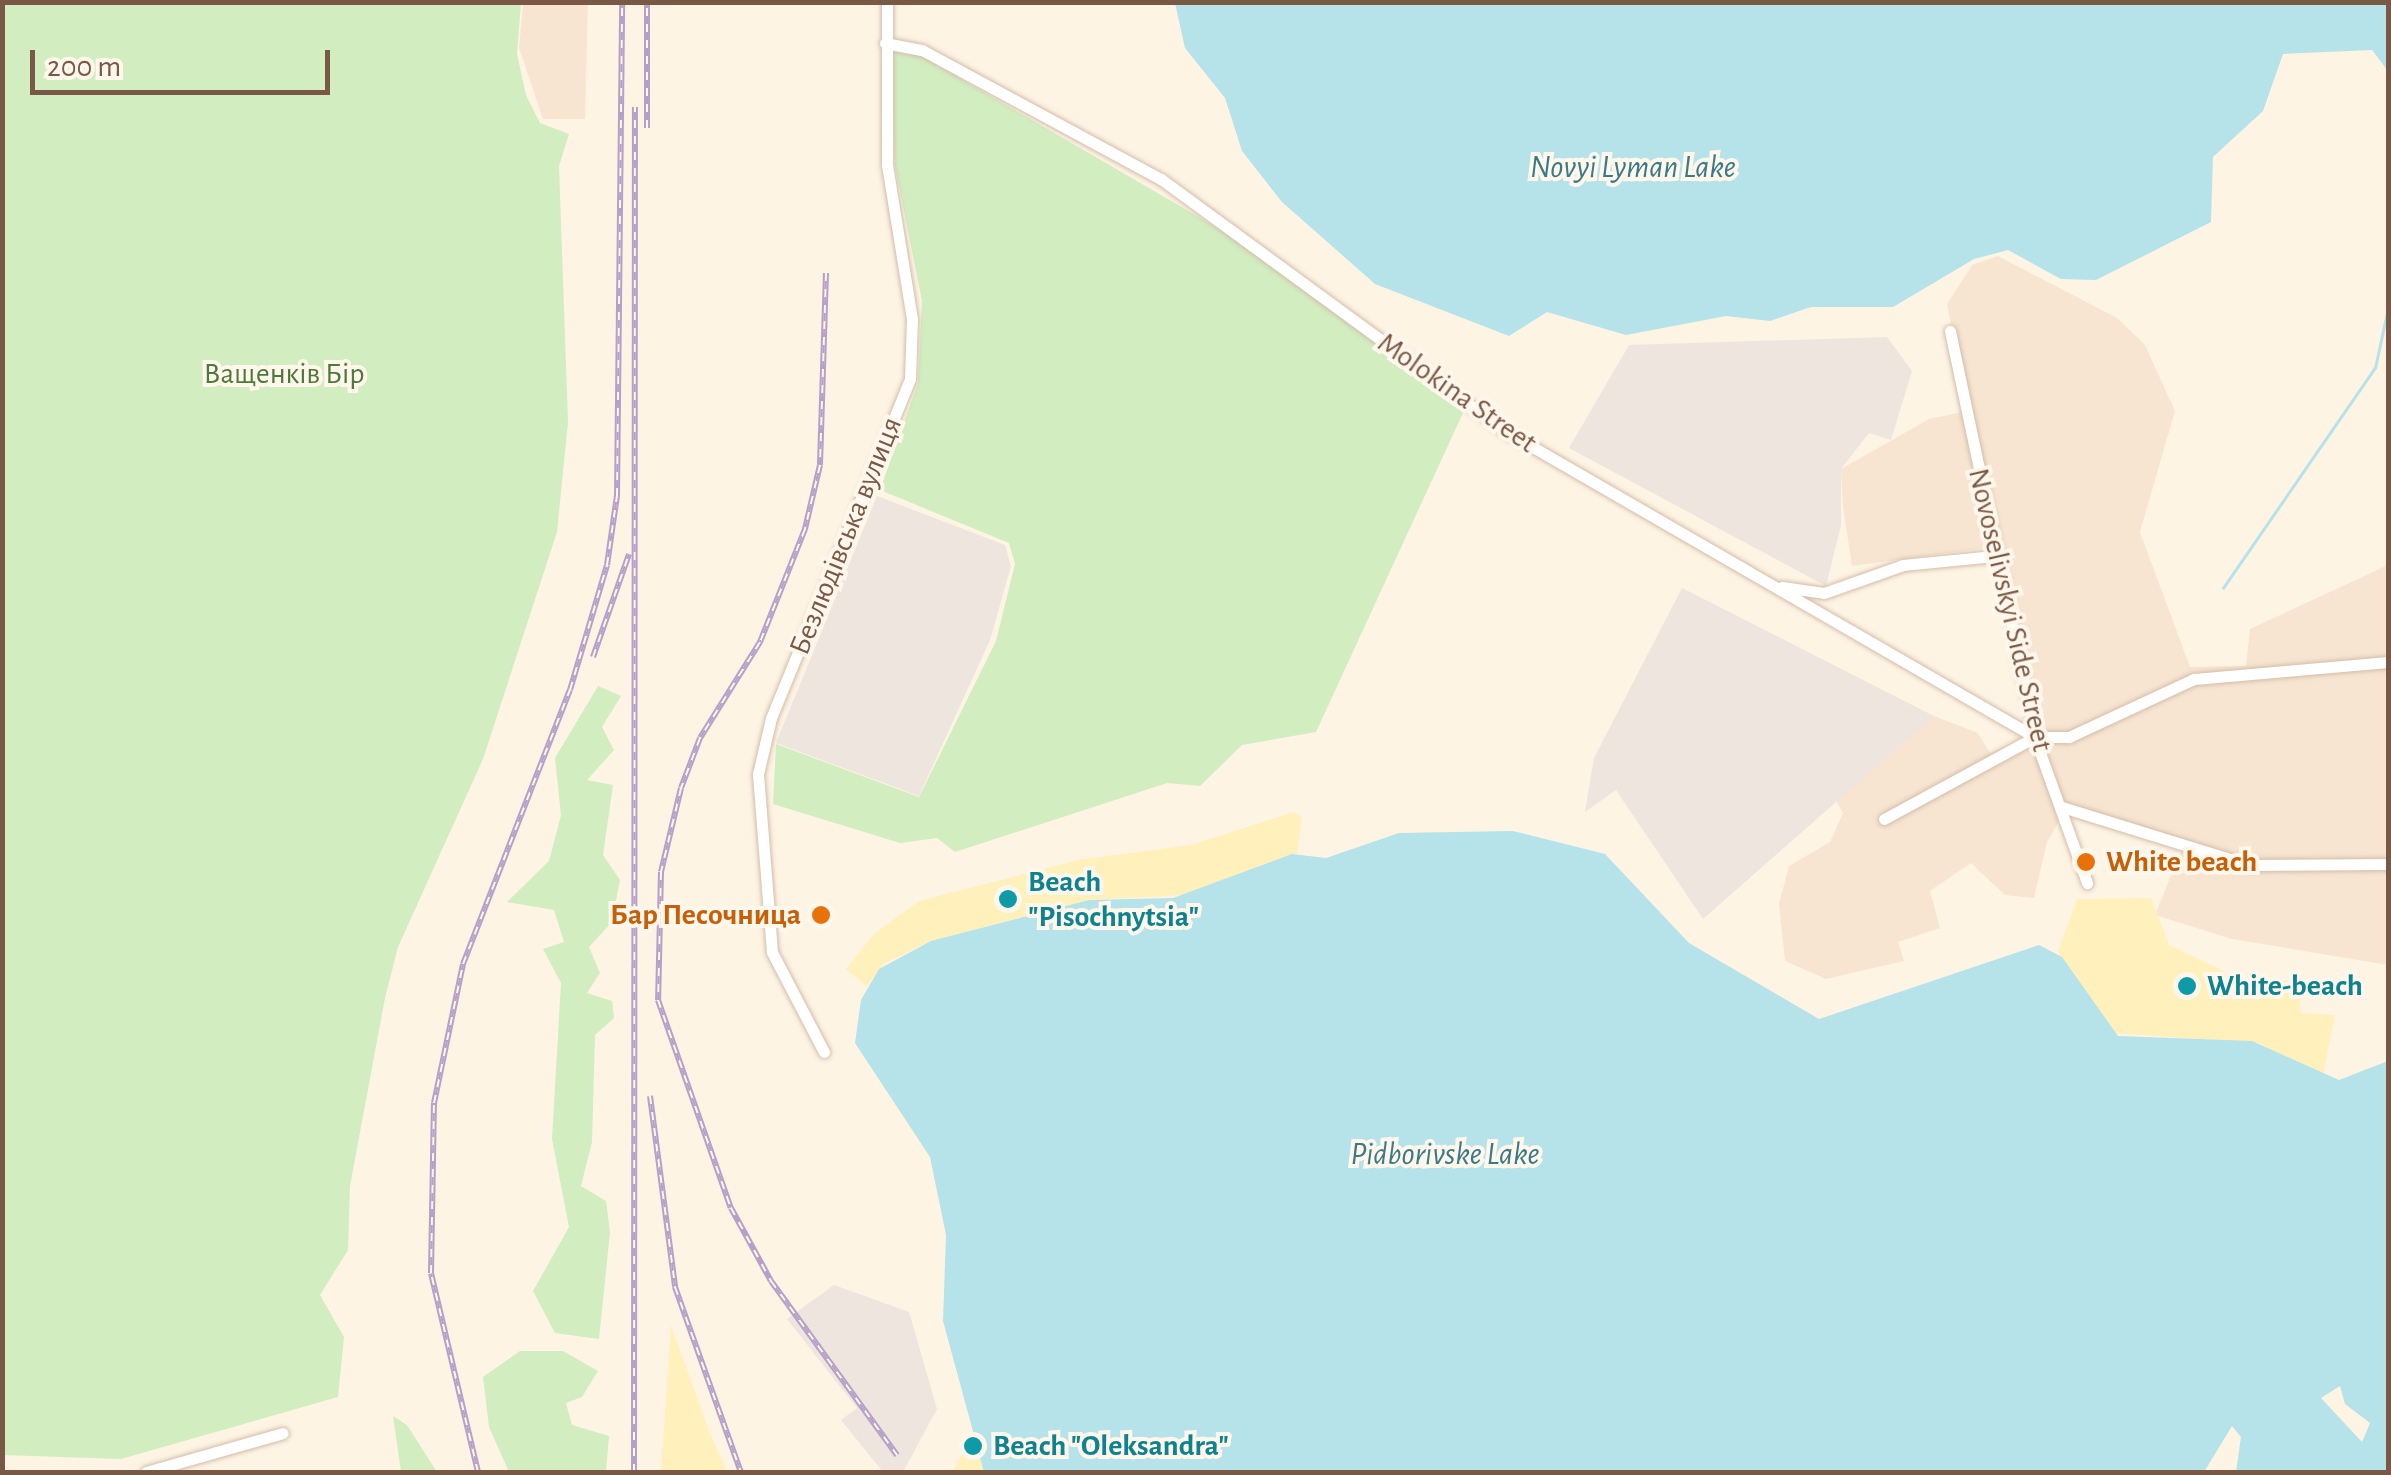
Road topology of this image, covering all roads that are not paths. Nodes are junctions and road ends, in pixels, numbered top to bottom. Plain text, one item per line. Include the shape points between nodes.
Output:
1 (888, 2) edge
2 (885, 43) junction
3 (1950, 331) dead end
4 (1994, 556) junction
5 (1782, 587) junction
6 (2388, 662) edge
7 (2036, 737) junction
8 (2062, 807) junction
9 (1884, 819) dead end
10 (2388, 864) edge
11 (2087, 884) dead end
12 (824, 1052) dead end
13 (284, 1434) dead end
14 (146, 1472) edge

1 - 2 street, Безлюдівська вулиця
2 - 5 street, Molokina Street via 922,50 1170,184 1478,413
2 - 12 street, Безлюдівська вулиця via 887,165 912,319 910,379 772,718 758,774 772,952
3 - 4 street, Novoselivskyi Side Street
4 - 5 street via 1903,565 1824,593
4 - 7 street, Novoselivskyi Side Street via 2021,638
5 - 7 street, Molokina Street via 1807,612
6 - 7 street via 2200,678 2069,736
7 - 8 street, Novoselivskyi Side Street
7 - 9 street
8 - 10 street via 2248,865
8 - 11 street, Novoselivskyi Side Street
13 - 14 street

